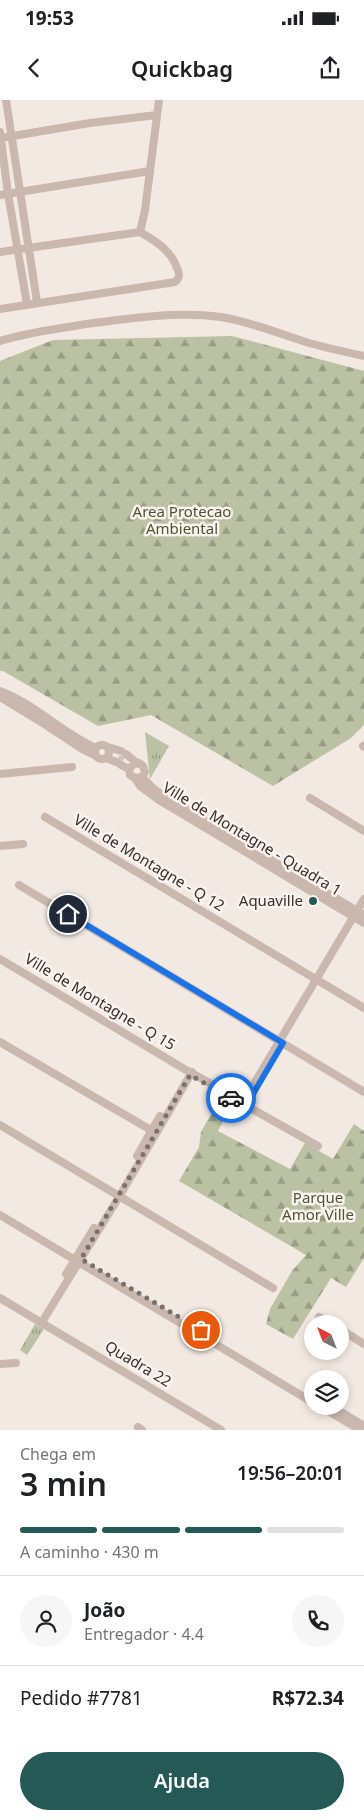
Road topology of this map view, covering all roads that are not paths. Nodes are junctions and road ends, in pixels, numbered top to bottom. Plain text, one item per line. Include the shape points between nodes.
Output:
1 (159, 100) edge
2 (4, 105) edge
3 (156, 115) junction
4 (0, 136) edge
5 (11, 136) junction
6 (150, 171) junction
7 (20, 192) junction
8 (4, 194) edge
9 (140, 232) junction
10 (28, 247) junction
11 (18, 249) junction
12 (0, 252) edge
13 (37, 302) junction
14 (27, 304) junction
15 (0, 309) edge
16 (0, 341) edge
17 (364, 356) edge
18 (0, 691) edge
19 (0, 697) edge
20 (108, 747) junction
21 (96, 752) junction
22 (107, 757) junction
23 (121, 759) junction
24 (132, 766) junction
25 (72, 767) dead end
26 (0, 774) edge
27 (138, 778) junction
28 (310, 798) dead end
29 (45, 817) dead end
30 (364, 831) edge
31 (23, 844) dead end
32 (0, 846) edge
33 (19, 885) dead end
34 (364, 898) edge
35 (360, 915) edge
36 (0, 959) edge
37 (318, 980) junction
38 (364, 1008) edge
39 (0, 1042) edge
40 (282, 1042) junction
41 (189, 1072) junction
42 (364, 1092) edge
43 (246, 1104) junction
44 (0, 1125) edge
45 (154, 1132) junction
46 (318, 1146) dead end
47 (117, 1196) junction
48 (0, 1210) edge
49 (0, 1215) edge
50 (78, 1259) junction
51 (273, 1288) dead end
52 (0, 1298) edge
53 (40, 1321) junction
54 (349, 1335) edge
55 (364, 1344) edge
56 (16, 1363) dead end
57 (0, 1364) edge
58 (304, 1391) edge
59 (304, 1397) edge
60 (335, 1415) edge
61 (346, 1415) edge
62 (364, 1426) edge
63 (220, 1430) edge
64 (360, 1430) edge

1 - 3 street
2 - 5 street
3 - 5 street
3 - 6 street
4 - 5 street
4 - 8 street
5 - 7 street
6 - 7 street
6 - 9 street
7 - 8 street
7 - 10 street
8 - 11 street
9 - 10 street
9 - 13 street via 158,243 172,258 180,274 178,280 172,284
10 - 11 street
10 - 13 street
11 - 12 street
11 - 14 street
13 - 14 street
14 - 15 street
16 - 17 street via 95,323 147,316 190,315 240,321 322,347
18 - 21 street via 16,698
19 - 21 street via 82,749
20 - 21 street via 100,744
20 - 22 street via 110,753
20 - 23 street
21 - 22 street via 99,759
22 - 23 street
23 - 24 street
23 - 24 street
24 - 27 street via 130,775
24 - 27 street via 142,764 144,769
25 - 26 street
27 - 35 street, Ville de Montagne - Quadra 1 via 205,824
28 - 30 street
29 - 37 street, Ville de Montagne - Q 12
31 - 32 street
33 - 40 street
34 - 35 street
35 - 37 street
36 - 41 street, Ville de Montagne - Q 15
37 - 38 street, Ville de Montagne - Q 12
37 - 40 street
39 - 45 street
40 - 42 street
40 - 43 street
41 - 43 street, Ville de Montagne - Q 15
41 - 45 street
43 - 46 street, Ville de Montagne - Q 15
44 - 47 street
45 - 47 street
47 - 50 street
47 - 51 street
48 - 50 street
49 - 50 street
50 - 53 street
50 - 58 street
50 - 59 street
52 - 53 street, Quadra 22
53 - 63 street, Quadra 22
54 - 55 street
56 - 57 street
60 - 64 street
61 - 62 street

